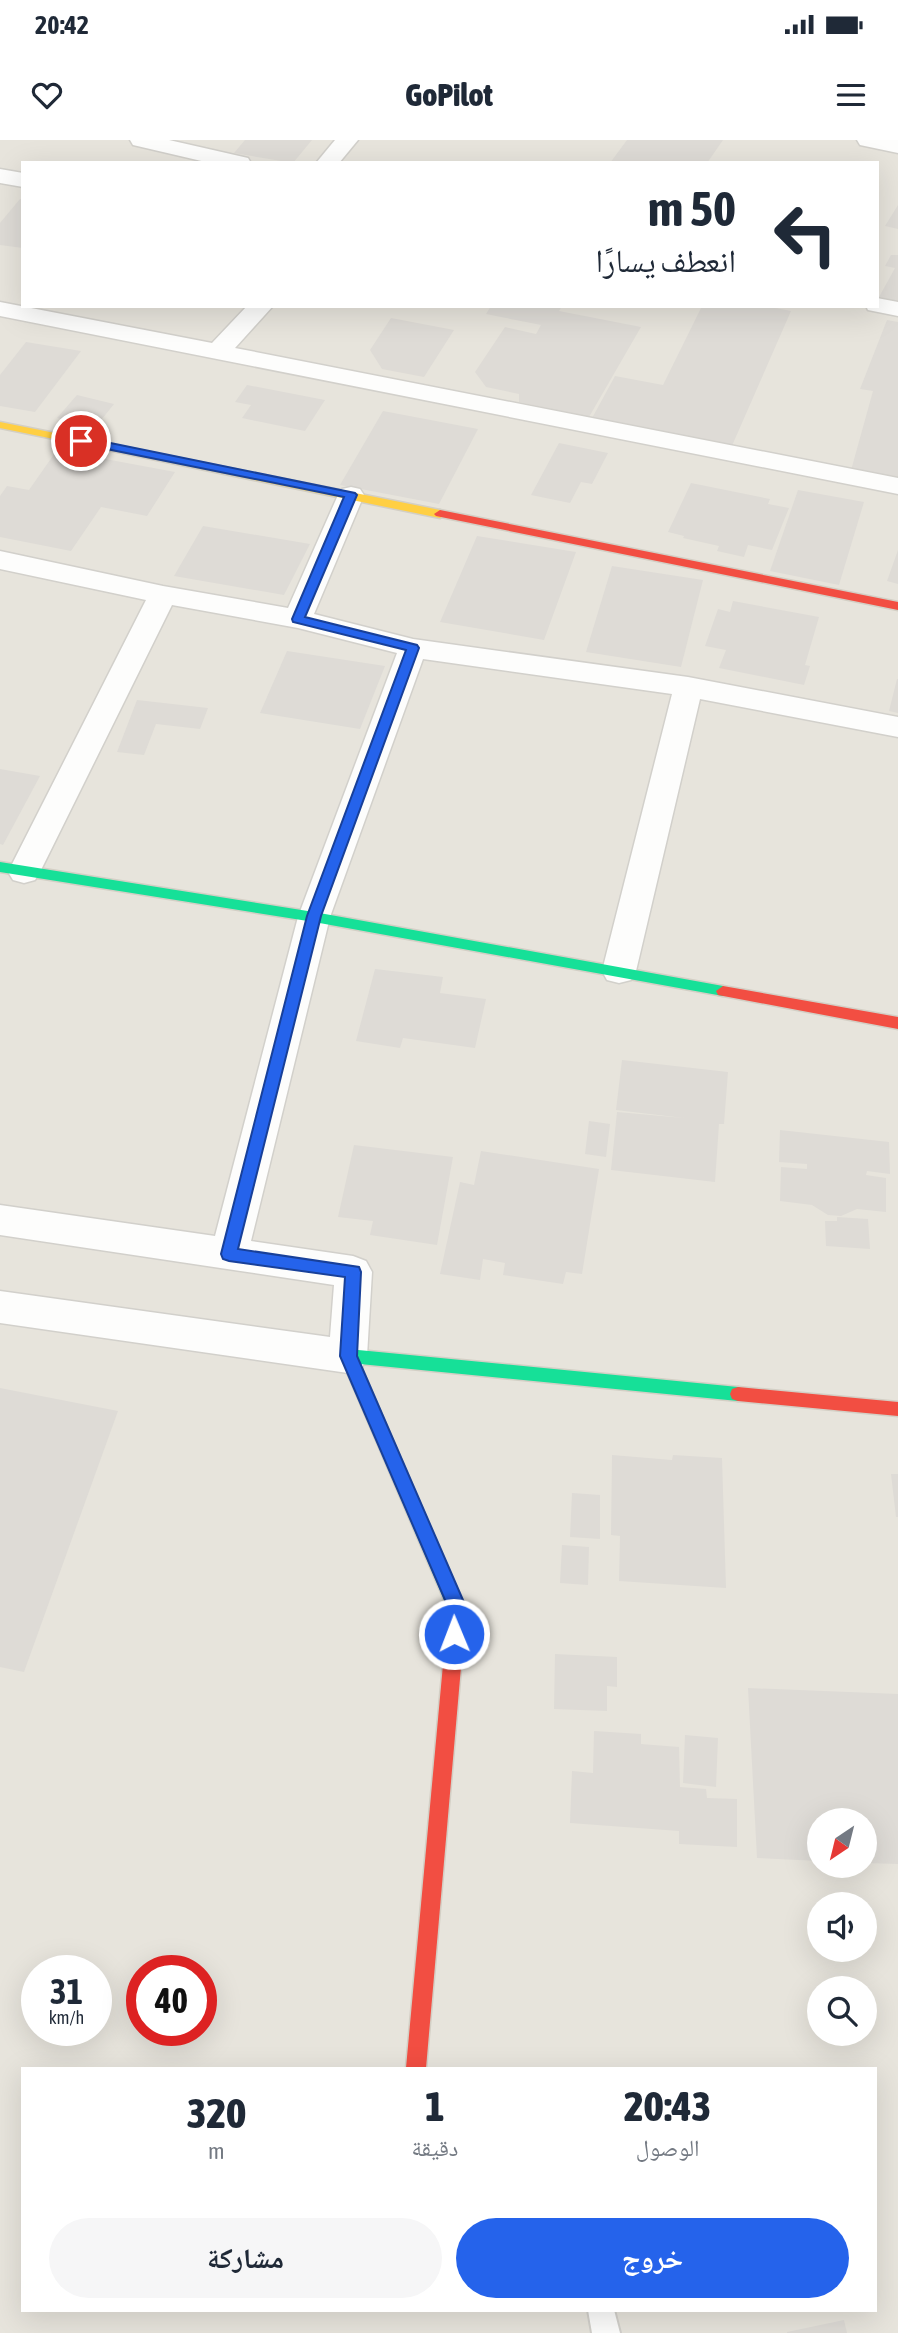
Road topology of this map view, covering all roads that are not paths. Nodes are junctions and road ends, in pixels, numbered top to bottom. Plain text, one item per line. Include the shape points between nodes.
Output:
1 (141, 140) edge
2 (347, 140) edge
3 (869, 140) edge
4 (898, 146) edge
5 (231, 161) edge
6 (329, 161) edge
7 (0, 176) edge
8 (21, 180) edge
9 (879, 305) edge
10 (259, 308) edge
11 (0, 309) edge
12 (898, 309) edge
13 (217, 352) junction
14 (0, 425) edge
15 (898, 486) edge
16 (351, 495) junction
17 (0, 560) edge
18 (163, 595) junction
19 (898, 606) edge
20 (298, 619) junction
21 (413, 648) junction
22 (688, 687) junction
23 (898, 727) edge
24 (12, 869) edge
25 (314, 916) junction
26 (620, 971) junction
27 (898, 1023) edge
28 (0, 1220) edge
29 (229, 1254) junction
30 (0, 1307) edge
31 (348, 1356) junction
32 (898, 1409) edge
33 (416, 2067) edge
34 (601, 2312) edge
35 (606, 2333) edge

1 - 5 street
2 - 6 street
3 - 4 street
7 - 8 street
9 - 12 street
10 - 13 street
11 - 13 street
13 - 15 street
14 - 16 street
16 - 19 street
16 - 20 street
17 - 18 street
18 - 20 street
18 - 24 street
20 - 21 street
21 - 22 street
21 - 25 street
22 - 23 street
22 - 26 street
24 - 25 street
25 - 26 street
25 - 29 street
26 - 27 street
28 - 29 street
29 - 31 street via 353,1272
30 - 31 street
31 - 32 street
31 - 33 street via 457,1607
34 - 35 lane

